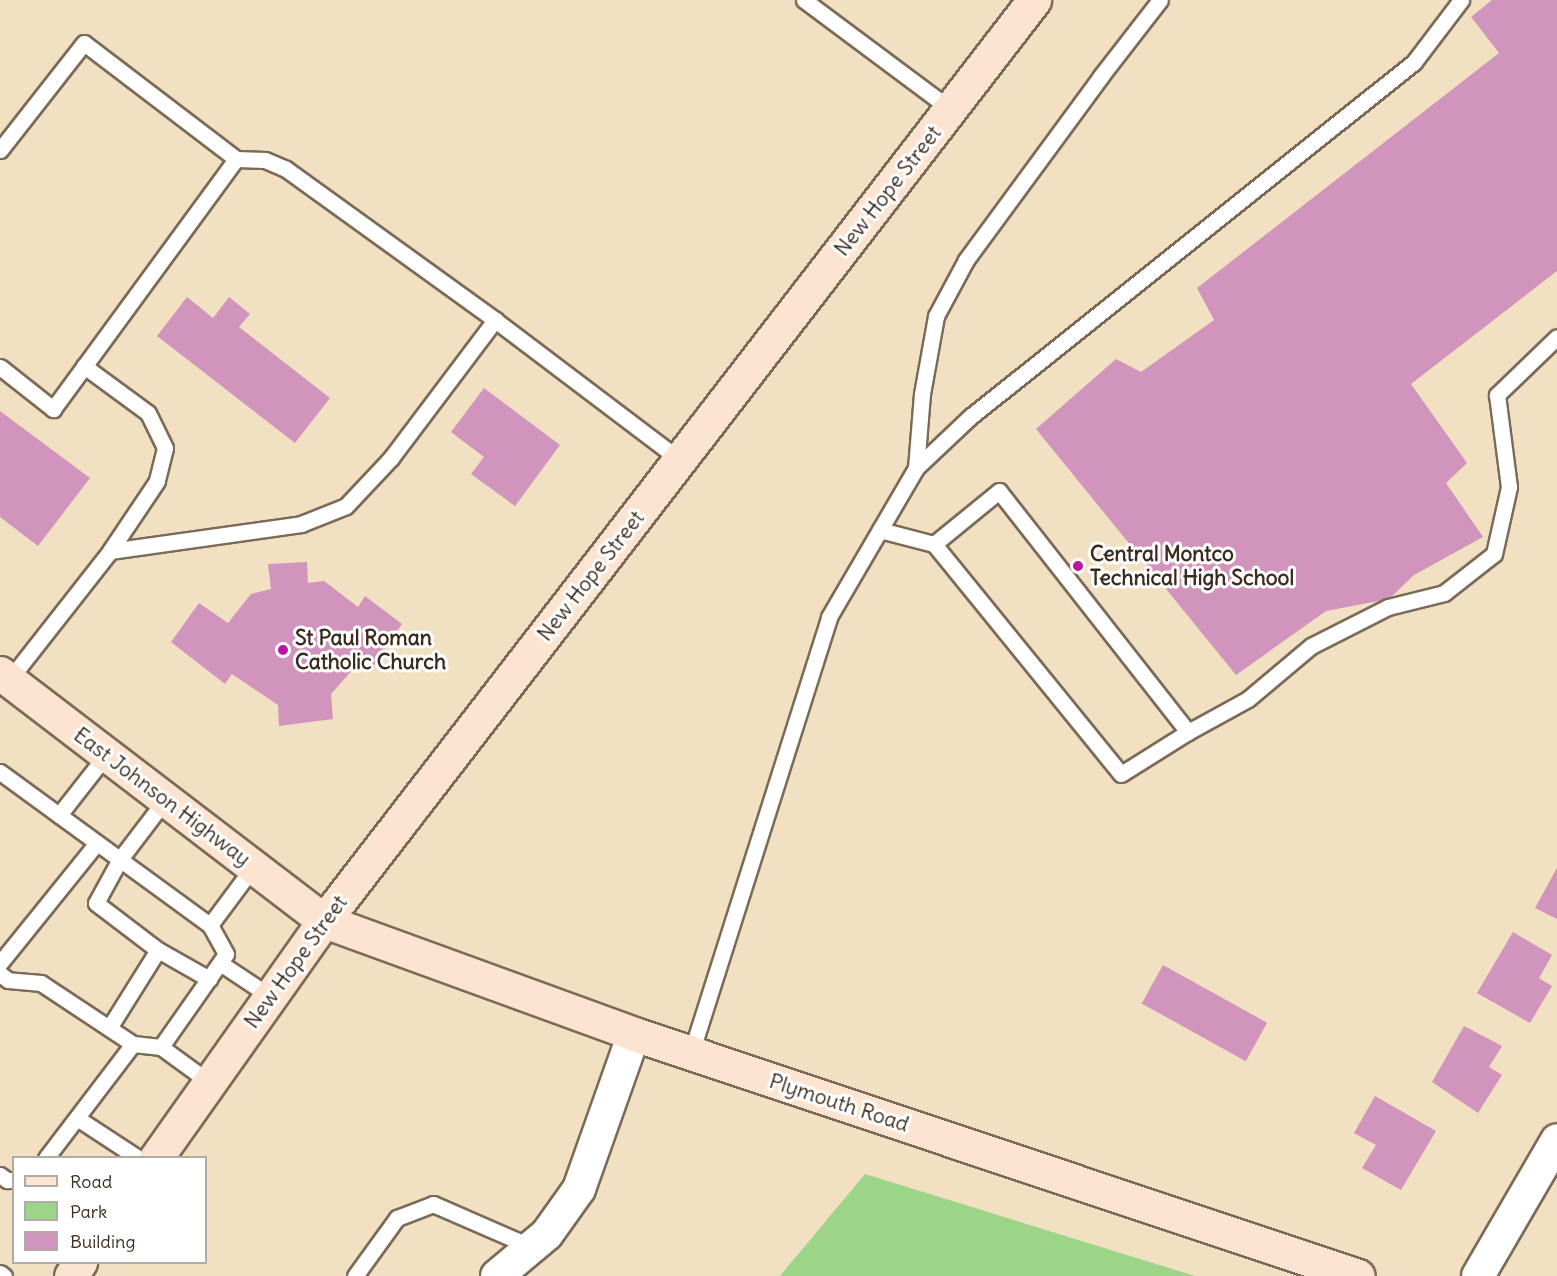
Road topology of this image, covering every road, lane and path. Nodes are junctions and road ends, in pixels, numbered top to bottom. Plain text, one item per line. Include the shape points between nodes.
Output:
1 (804, 0) edge
2 (1034, 0) edge
3 (1160, 0) edge
4 (1461, 0) edge
5 (950, 109) junction
6 (0, 150) edge
7 (236, 159) junction
8 (495, 320) junction
9 (1557, 337) edge
10 (84, 366) junction
11 (0, 367) edge
12 (680, 460) junction
13 (916, 468) junction
14 (880, 530) junction
15 (934, 544) junction
16 (110, 551) junction
17 (4, 677) edge
18 (1188, 732) junction
19 (106, 754) junction
20 (0, 772) edge
21 (165, 800) junction
22 (59, 815) junction
23 (98, 843) junction
24 (120, 859) junction
25 (253, 867) junction
26 (324, 921) junction
27 (210, 925) junction
28 (158, 950) junction
29 (0, 963) edge
30 (220, 963) junction
31 (0, 974) edge
32 (209, 979) junction
33 (271, 997) junction
34 (109, 1028) junction
35 (634, 1034) junction
36 (133, 1044) junction
37 (160, 1047) junction
38 (691, 1053) junction
39 (209, 1082) junction
40 (77, 1118) junction
41 (1557, 1140) edge
42 (48, 1156) edge
43 (135, 1156) edge
44 (157, 1156) edge
45 (532, 1247) junction
46 (80, 1264) edge
47 (0, 1273) edge
48 (4, 1276) edge
49 (71, 1276) edge
50 (356, 1276) edge
51 (497, 1276) edge
52 (1358, 1276) edge
53 (1478, 1276) edge

1 - 5 lane
2 - 5 street, New Hope Street
3 - 13 lane via 966,260 936,316 922,394
4 - 13 lane via 1414,63 970,417
5 - 12 street, New Hope Street
6 - 7 lane via 84,43
7 - 8 lane via 265,160 286,169
7 - 10 lane
8 - 12 lane
8 - 16 lane via 392,458 346,506 301,524
9 - 18 lane via 1497,395 1509,487 1494,554 1443,593 1388,607 1311,646 1248,699
10 - 11 lane via 53,409
10 - 16 lane via 148,413 165,448 157,481
12 - 26 street, New Hope Street
13 - 14 lane
14 - 15 lane
14 - 38 lane via 829,618
15 - 18 lane via 1121,774
15 - 18 lane via 999,491
16 - 17 lane
17 - 19 street, East Johnson Highway
19 - 21 street, East Johnson Highway
19 - 22 lane
20 - 22 lane
21 - 24 lane
21 - 25 street, East Johnson Highway
22 - 23 lane
23 - 24 lane
23 - 29 lane
24 - 27 lane
24 - 28 lane via 96,903
25 - 26 street, East Johnson Highway
25 - 27 lane
26 - 33 street, New Hope Street
26 - 35 street, Plymouth Road
27 - 30 lane via 226,954
28 - 32 lane
28 - 34 lane
30 - 32 lane
30 - 33 lane
31 - 34 lane via 8,980 41,983
32 - 37 lane
33 - 39 street, New Hope Street
34 - 36 lane
35 - 38 street, Plymouth Road
35 - 45 street via 579,1190 547,1234
36 - 37 lane
36 - 40 lane
37 - 39 lane
38 - 52 street, Plymouth Road
39 - 44 street, New Hope Street
40 - 42 lane
40 - 43 lane
41 - 53 street
45 - 50 lane via 433,1204 397,1218
45 - 51 street
46 - 49 street
47 - 48 lane

